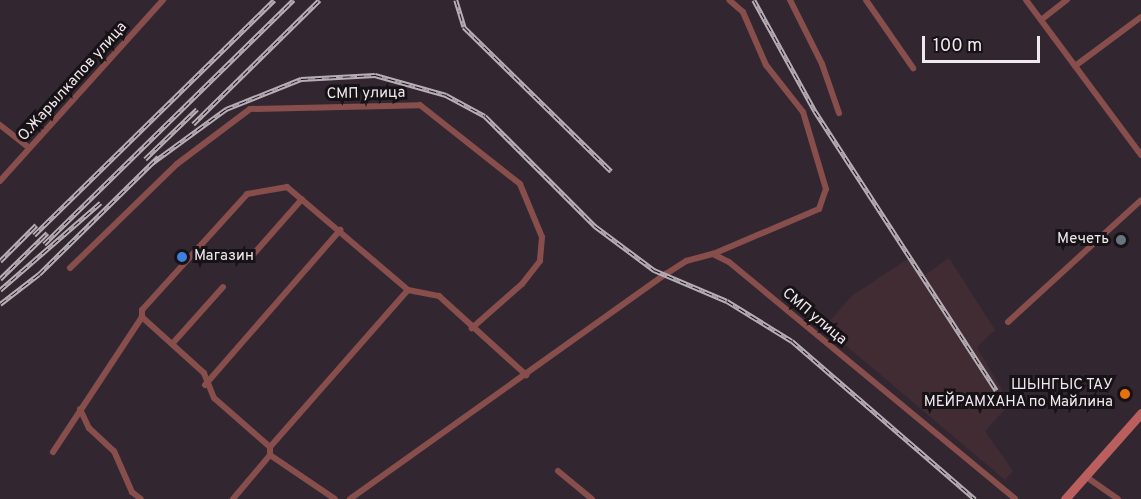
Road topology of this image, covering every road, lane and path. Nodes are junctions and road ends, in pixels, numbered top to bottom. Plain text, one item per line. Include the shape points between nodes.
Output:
1 (163, 0) edge
2 (729, 0) edge
3 (790, 0) edge
4 (866, 0) edge
5 (1026, 0) edge
6 (1067, 0) edge
7 (1141, 17) edge
8 (1041, 20) junction
9 (1075, 66) junction
10 (913, 68) dead end
11 (839, 113) dead end
12 (0, 125) edge
13 (29, 148) junction
14 (1141, 154) edge
15 (0, 181) edge
16 (302, 200) junction
17 (1141, 200) edge
18 (340, 231) junction
19 (713, 254) junction
20 (251, 256) dead end
21 (70, 268) dead end
22 (223, 287) dead end
23 (408, 290) junction
24 (142, 317) junction
25 (1008, 322) dead end
26 (472, 328) junction
27 (173, 343) junction
28 (526, 375) junction
29 (205, 385) junction
30 (80, 409) junction
31 (1141, 413) edge
32 (270, 447) junction
33 (53, 452) dead end
34 (270, 455) junction
35 (558, 471) dead end
36 (1085, 476) junction
37 (141, 499) edge
38 (233, 499) edge
39 (335, 499) edge
40 (350, 499) edge
41 (592, 499) edge
42 (1016, 499) edge
43 (1065, 499) edge
44 (1118, 499) edge

1 - 13 street, О.Жарылкапов улица
2 - 19 street via 743,12 766,65 802,112 826,189 819,209
3 - 11 street
4 - 10 street
5 - 8 street
6 - 8 street
7 - 9 street
8 - 9 street
9 - 14 street
12 - 13 street
13 - 15 street, О.Жарылкапов улица
16 - 18 street
16 - 20 street
16 - 24 street via 287,187 247,194 160,287
17 - 25 street
18 - 23 street
18 - 29 street
19 - 28 street via 686,261
19 - 42 street, СМП улица
21 - 26 street, СМП улица via 177,164 250,109 420,105 520,184 542,237 540,261 522,284
22 - 27 street
23 - 26 street via 439,296
23 - 32 street
24 - 27 street
24 - 30 street
26 - 28 street
27 - 29 street via 204,373
28 - 40 street via 418,446
29 - 32 street
30 - 33 street
30 - 37 street via 89,428 114,451 132,492
31 - 36 street
32 - 34 street
34 - 38 street
34 - 39 street
35 - 41 street
36 - 43 street
36 - 44 street

